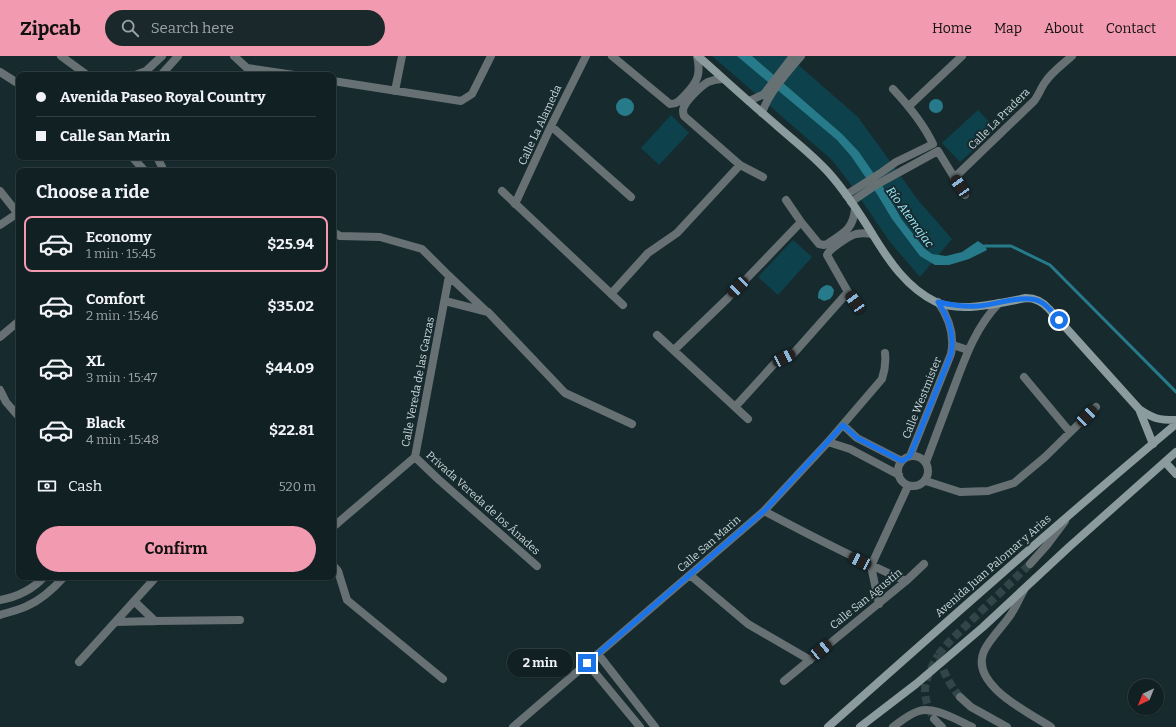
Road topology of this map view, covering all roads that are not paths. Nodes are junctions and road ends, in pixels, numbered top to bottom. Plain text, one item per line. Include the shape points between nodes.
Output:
1 (60, 56) edge
2 (178, 56) edge
3 (234, 56) edge
4 (402, 56) edge
5 (491, 56) edge
6 (586, 56) edge
7 (612, 56) edge
8 (698, 56) edge
9 (793, 56) edge
10 (801, 56) edge
11 (962, 56) edge
12 (1072, 56) edge
13 (158, 57) edge
14 (167, 67) junction
15 (786, 69) junction
16 (0, 72) edge
17 (84, 72) edge
18 (143, 72) edge
19 (163, 72) edge
20 (274, 72) edge
21 (723, 79) junction
22 (336, 81) edge
23 (16, 82) edge
24 (893, 89) dead end
25 (395, 91) junction
26 (766, 96) junction
27 (749, 102) junction
28 (909, 106) junction
29 (762, 113) junction
30 (551, 126) junction
31 (135, 160) edge
32 (740, 165) junction
33 (142, 168) edge
34 (763, 177) dead end
35 (954, 178) junction
36 (0, 191) edge
37 (502, 191) dead end
38 (858, 192) junction
39 (965, 195) dead end
40 (631, 197) dead end
41 (786, 200) dead end
42 (851, 202) junction
43 (515, 204) junction
44 (16, 211) edge
45 (16, 215) edge
46 (801, 222) junction
47 (0, 225) edge
48 (336, 234) edge
49 (872, 234) junction
50 (449, 276) junction
51 (848, 292) junction
52 (611, 294) junction
53 (445, 301) junction
54 (855, 302) dead end
55 (938, 302) junction
56 (999, 303) junction
57 (623, 305) dead end
58 (488, 312) junction
59 (16, 324) edge
60 (657, 335) dead end
61 (0, 337) edge
62 (953, 345) junction
63 (674, 350) junction
64 (968, 350) junction
65 (885, 353) dead end
66 (1024, 377) dead end
67 (0, 390) edge
68 (735, 407) junction
69 (1096, 407) dead end
70 (1139, 409) junction
71 (16, 414) edge
72 (748, 419) dead end
73 (1176, 420) edge
74 (632, 424) dead end
75 (1176, 424) edge
76 (843, 425) junction
77 (1070, 432) junction
78 (857, 438) junction
79 (828, 442) junction
80 (1153, 444) junction
81 (850, 449) junction
82 (1176, 452) edge
83 (910, 456) junction
84 (415, 457) junction
85 (902, 461) junction
86 (926, 462) junction
87 (1165, 462) junction
88 (1176, 474) edge
89 (899, 475) junction
90 (926, 481) junction
91 (908, 486) junction
92 (764, 511) junction
93 (1072, 512) junction
94 (336, 524) edge
95 (924, 564) dead end
96 (1030, 564) tunnel mouth
97 (537, 566) dead end
98 (872, 566) junction
99 (336, 568) edge
100 (690, 575) junction
101 (41, 580) edge
102 (61, 580) edge
103 (153, 580) edge
104 (906, 581) junction
105 (1026, 587) junction
106 (0, 600) edge
107 (134, 601) junction
108 (878, 604) junction
109 (0, 615) edge
110 (240, 620) dead end
111 (155, 621) junction
112 (116, 622) junction
113 (598, 654) junction
114 (810, 660) junction
115 (79, 662) dead end
116 (587, 663) junction
117 (443, 679) dead end
118 (784, 681) dead end
119 (960, 697) tunnel mouth
120 (934, 719) tunnel mouth
121 (513, 727) edge
122 (640, 727) edge
123 (656, 727) edge
124 (828, 727) edge
125 (860, 727) edge
126 (893, 727) edge
127 (942, 727) edge
128 (972, 727) edge
129 (1007, 727) edge
130 (1051, 727) edge

1 - 17 street
2 - 14 street
3 - 20 street via 247,68
4 - 25 street
5 - 25 street via 472,94 461,101
6 - 30 street, Calle La Alameda
7 - 8 street via 670,104 674,104 694,84 699,71
8 - 21 main road
9 - 15 street
10 - 15 street
11 - 28 street
12 - 35 street, Calle La Pradera via 1049,77 1034,101
13 - 14 street
13 - 18 street
14 - 19 street
15 - 26 street
16 - 23 street
21 - 27 main road
21 - 32 street via 712,80 702,86 683,107 683,112 684,116
22 - 25 street
24 - 28 street
26 - 27 street
26 - 29 street
27 - 29 main road
28 - 38 street via 933,144 896,162
29 - 42 main road via 818,161
30 - 40 street
30 - 43 street, Calle La Alameda
31 - 33 street
32 - 34 street
32 - 52 street via 677,233 648,253
35 - 38 street via 938,152 887,180
35 - 39 street
36 - 44 street
37 - 43 street
38 - 42 street
41 - 46 street
42 - 46 street via 854,216 850,227 827,244 819,244
42 - 49 main road
43 - 52 street
45 - 47 street
46 - 63 street
48 - 50 street via 340,236 380,236 422,249
49 - 51 street via 854,235 828,253 827,256
49 - 55 main road via 898,271 924,295
50 - 53 street, Calle Vereda de las Garzas
50 - 58 street
51 - 54 street
51 - 68 street via 793,354 775,363
52 - 57 street
53 - 58 street
53 - 84 street, Calle Vereda de las Garzas
55 - 56 main road via 966,307
55 - 62 street, Calle Westmister via 949,322
56 - 64 street via 981,325
56 - 70 main road via 1031,298 1046,305
58 - 74 street via 565,393
59 - 61 street
60 - 63 street
62 - 64 street
62 - 83 street, Calle Westmister
63 - 68 street
64 - 86 street
65 - 76 street, Calle San Marin via 886,362 882,379
66 - 77 street
67 - 71 street
68 - 72 street
69 - 77 street
70 - 73 main road via 1160,419
70 - 80 main road
75 - 80 main road, Avenida Juan Palomar y Arias
76 - 78 street
76 - 79 street, Calle San Marin
77 - 90 street via 1014,483 988,491 960,492
78 - 81 street
78 - 85 street
79 - 81 street
79 - 92 street, Calle San Marin
80 - 93 main road, Avenida Juan Palomar y Arias
81 - 89 street
82 - 87 main road
83 - 85 street
83 - 86 street via 919,457
84 - 94 street, Calle Vereda de las Garzas
84 - 97 street, Privada Vereda de los Ánades
85 - 89 street via 898,470
86 - 90 street via 929,472
87 - 88 main road
87 - 105 main road
89 - 91 street via 900,480
90 - 91 street via 918,486
91 - 98 street
92 - 98 street via 824,544
92 - 100 street, Calle San Marin
93 - 96 street
93 - 124 main road, Avenida Juan Palomar y Arias
95 - 104 street, Calle San Agustín
98 - 104 street
98 - 108 street
99 - 117 street via 347,600
100 - 113 street, Calle San Marin
100 - 114 street via 748,624
101 - 106 street via 29,590
102 - 109 street via 28,606
103 - 107 street
104 - 108 street, Calle San Agustín
105 - 125 main road via 983,627
105 - 130 street via 1010,616 984,651 982,670 1002,695
107 - 111 street
107 - 112 street
108 - 114 street, Calle San Agustín
110 - 111 street
111 - 112 street
112 - 115 street
113 - 116 street, Calle San Marin
113 - 123 street
114 - 118 street, Calle San Agustín
116 - 121 street, Calle San Marin
116 - 122 street
119 - 129 street via 971,707
120 - 127 street
126 - 128 street via 907,716 930,709

